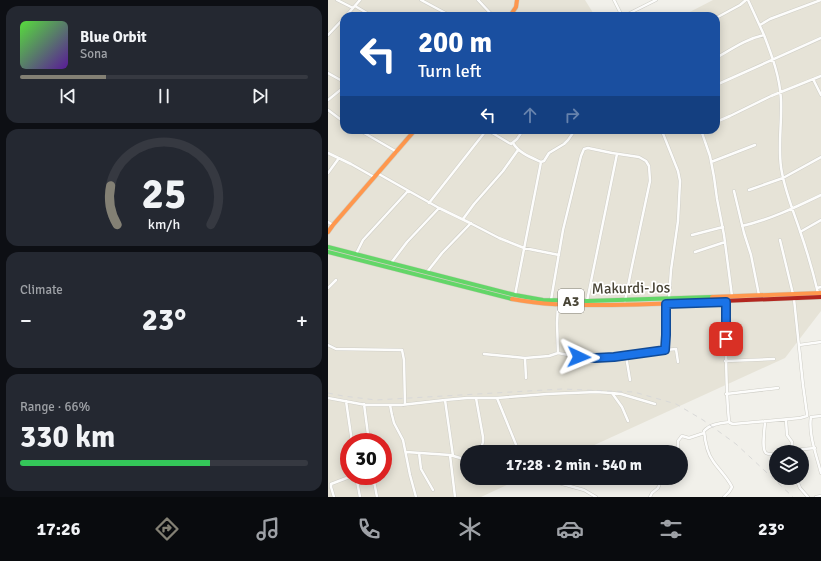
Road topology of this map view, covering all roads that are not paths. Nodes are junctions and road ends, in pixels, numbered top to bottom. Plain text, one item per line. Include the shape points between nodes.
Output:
1 (336, 0) edge
2 (360, 0) edge
3 (421, 0) edge
4 (478, 0) edge
5 (517, 0) edge
6 (614, 0) edge
7 (656, 0) edge
8 (747, 0) edge
9 (821, 0) edge
10 (354, 7) junction
11 (350, 12) edge
12 (364, 12) edge
13 (444, 12) edge
14 (489, 12) edge
15 (513, 12) edge
16 (620, 12) edge
17 (629, 12) edge
18 (720, 16) edge
19 (340, 22) edge
20 (760, 25) junction
21 (328, 35) edge
22 (764, 35) junction
23 (821, 38) edge
24 (720, 56) edge
25 (773, 59) junction
26 (328, 73) edge
27 (821, 76) edge
28 (813, 79) junction
29 (340, 80) edge
30 (720, 83) edge
31 (340, 90) edge
32 (780, 92) junction
33 (821, 95) edge
34 (328, 100) edge
35 (328, 110) edge
36 (340, 119) edge
37 (720, 120) edge
38 (366, 134) edge
39 (412, 134) edge
40 (483, 134) edge
41 (494, 134) edge
42 (520, 134) edge
43 (572, 134) edge
44 (662, 134) edge
45 (702, 134) edge
46 (513, 143) junction
47 (755, 145) dead end
48 (518, 150) junction
49 (397, 152) junction
50 (328, 153) edge
51 (617, 154) junction
52 (821, 157) edge
53 (339, 158) junction
54 (541, 162) junction
55 (711, 162) junction
56 (328, 173) edge
57 (375, 175) junction
58 (783, 178) junction
59 (734, 190) dead end
60 (749, 190) dead end
61 (408, 191) junction
62 (821, 195) edge
63 (429, 203) junction
64 (438, 208) junction
65 (792, 209) junction
66 (463, 220) junction
67 (821, 220) edge
68 (328, 222) edge
69 (471, 223) junction
70 (333, 225) junction
71 (742, 226) junction
72 (723, 227) junction
73 (328, 232) edge
74 (800, 232) junction
75 (692, 236) dead end
76 (780, 240) dead end
77 (725, 242) junction
78 (328, 247) edge
79 (524, 248) junction
80 (328, 252) edge
81 (695, 252) dead end
82 (356, 254) junction
83 (559, 255) junction
84 (390, 263) junction
85 (426, 273) junction
86 (336, 280) dead end
87 (821, 287) edge
88 (328, 288) edge
89 (817, 288) junction
90 (514, 295) junction
91 (759, 295) junction
92 (820, 295) edge
93 (732, 296) junction
94 (794, 296) junction
95 (670, 299) junction
96 (550, 300) junction
97 (626, 300) junction
98 (587, 301) junction
99 (726, 302) junction
100 (666, 304) junction
101 (558, 305) junction
102 (625, 305) junction
103 (821, 342) edge
104 (328, 345) edge
105 (799, 345) junction
106 (665, 350) junction
107 (558, 353) junction
108 (484, 354) dead end
109 (626, 356) junction
110 (525, 358) junction
111 (774, 359) dead end
112 (725, 361) junction
113 (678, 362) dead end
114 (526, 378) dead end
115 (630, 380) dead end
116 (778, 388) dead end
117 (612, 393) junction
118 (726, 394) junction
119 (328, 398) edge
120 (476, 398) junction
121 (497, 398) junction
122 (445, 400) junction
123 (346, 401) junction
124 (364, 404) junction
125 (655, 404) dead end
126 (390, 405) junction
127 (405, 405) junction
128 (821, 416) edge
129 (786, 420) junction
130 (628, 421) dead end
131 (765, 421) junction
132 (730, 422) junction
133 (351, 433) edge
134 (368, 433) edge
135 (704, 433) junction
136 (482, 445) edge
137 (516, 445) edge
138 (678, 445) edge
139 (792, 445) edge
140 (809, 448) edge
141 (815, 448) junction
142 (406, 452) junction
143 (419, 453) junction
144 (769, 454) edge
145 (451, 456) junction
146 (460, 458) edge
147 (821, 473) edge
148 (340, 481) edge
149 (358, 485) edge
150 (375, 485) edge
151 (566, 485) edge
152 (659, 485) edge
153 (799, 485) edge
154 (432, 490) dead end
155 (821, 496) edge
156 (334, 497) edge
157 (360, 497) edge
158 (378, 497) edge
159 (416, 497) edge
160 (455, 497) edge
161 (596, 497) edge
162 (650, 497) edge
163 (724, 497) edge
164 (808, 497) edge
165 (816, 497) edge

1 - 10 street
2 - 10 street
3 - 13 street
4 - 14 street
5 - 15 main road
6 - 16 street
7 - 17 street
8 - 18 street
8 - 20 street
9 - 20 street
10 - 11 street
10 - 12 street
19 - 21 street
20 - 22 street
22 - 24 street via 743,42
22 - 25 street
23 - 25 street
25 - 30 street
25 - 32 street
26 - 29 street
27 - 28 street
28 - 32 street
28 - 33 street
31 - 34 street
32 - 37 street
32 - 58 street via 780,154
35 - 36 street
38 - 49 street
39 - 49 main road
40 - 63 street
41 - 46 street via 508,143
42 - 46 street
43 - 54 street
44 - 95 street via 680,181 678,221 670,270
45 - 55 street
46 - 48 street
47 - 55 street
48 - 54 street
48 - 66 street
49 - 57 main road
50 - 53 street
51 - 83 street via 588,148 582,152
51 - 97 street via 644,159 649,166 650,181
51 - 98 street
52 - 58 street
53 - 56 street
53 - 57 street
54 - 79 street
55 - 72 street
57 - 61 street
57 - 70 main road
58 - 60 street
58 - 65 street
59 - 71 street
61 - 63 street
61 - 82 street via 363,240
62 - 65 street
63 - 64 street
64 - 66 street
64 - 84 street
65 - 71 street
65 - 74 street
66 - 69 street
67 - 74 street
68 - 70 street
69 - 79 street
69 - 85 street
70 - 73 main road
71 - 91 street
72 - 75 street
72 - 77 street
74 - 89 street
76 - 94 street
77 - 81 street
77 - 93 street
78 - 82 main road, Makurdi-Jos / A3
79 - 83 street
79 - 90 street
80 - 101 main road, Makurdi-Jos / A3 via 514,299
82 - 84 main road, Makurdi-Jos / A3
83 - 96 street
84 - 85 main road, Makurdi-Jos / A3
85 - 90 main road, Makurdi-Jos / A3
86 - 88 street
87 - 89 street
89 - 92 street
90 - 96 main road, Makurdi-Jos / A3
91 - 93 main road, Makurdi-Jos / A3
91 - 94 main road, Makurdi-Jos / A3
92 - 94 main road, Makurdi-Jos / A3
93 - 95 main road, Makurdi-Jos / A3
94 - 99 main road, Makurdi-Jos / A3
94 - 105 street
95 - 97 main road, Makurdi-Jos / A3
96 - 98 main road, Makurdi-Jos / A3
97 - 98 main road, Makurdi-Jos / A3
97 - 102 street
99 - 100 main road, Makurdi-Jos / A3
99 - 112 street
100 - 102 main road, Makurdi-Jos / A3
100 - 106 street
101 - 102 main road, Makurdi-Jos / A3
101 - 107 street
103 - 105 street
104 - 127 street via 336,349 402,350
105 - 129 street via 807,416
106 - 109 street
106 - 113 street via 676,350
107 - 109 street via 595,358
107 - 110 street
108 - 110 street
109 - 115 street
110 - 114 street
111 - 112 street
112 - 118 street
116 - 118 street
117 - 121 street
117 - 125 street
117 - 130 street
118 - 132 street
119 - 123 street
120 - 121 street
120 - 122 street
120 - 136 street
121 - 137 street
122 - 127 street
122 - 145 street
123 - 124 street
123 - 133 street
124 - 126 street
124 - 134 street
126 - 127 street
126 - 142 street via 394,423
128 - 141 street via 810,419
129 - 131 street
129 - 139 street via 788,437
131 - 132 street via 733,424
131 - 144 street via 764,450
132 - 135 street via 721,422
135 - 138 street via 689,438 682,436
135 - 163 street via 710,456 732,487
140 - 141 street
141 - 147 street
142 - 143 street
142 - 159 street
143 - 145 street
143 - 154 street via 421,470
145 - 146 street
145 - 160 street
148 - 156 street via 331,484
149 - 157 street
150 - 158 street
151 - 161 street via 584,490
152 - 162 street
153 - 164 street
155 - 165 street

